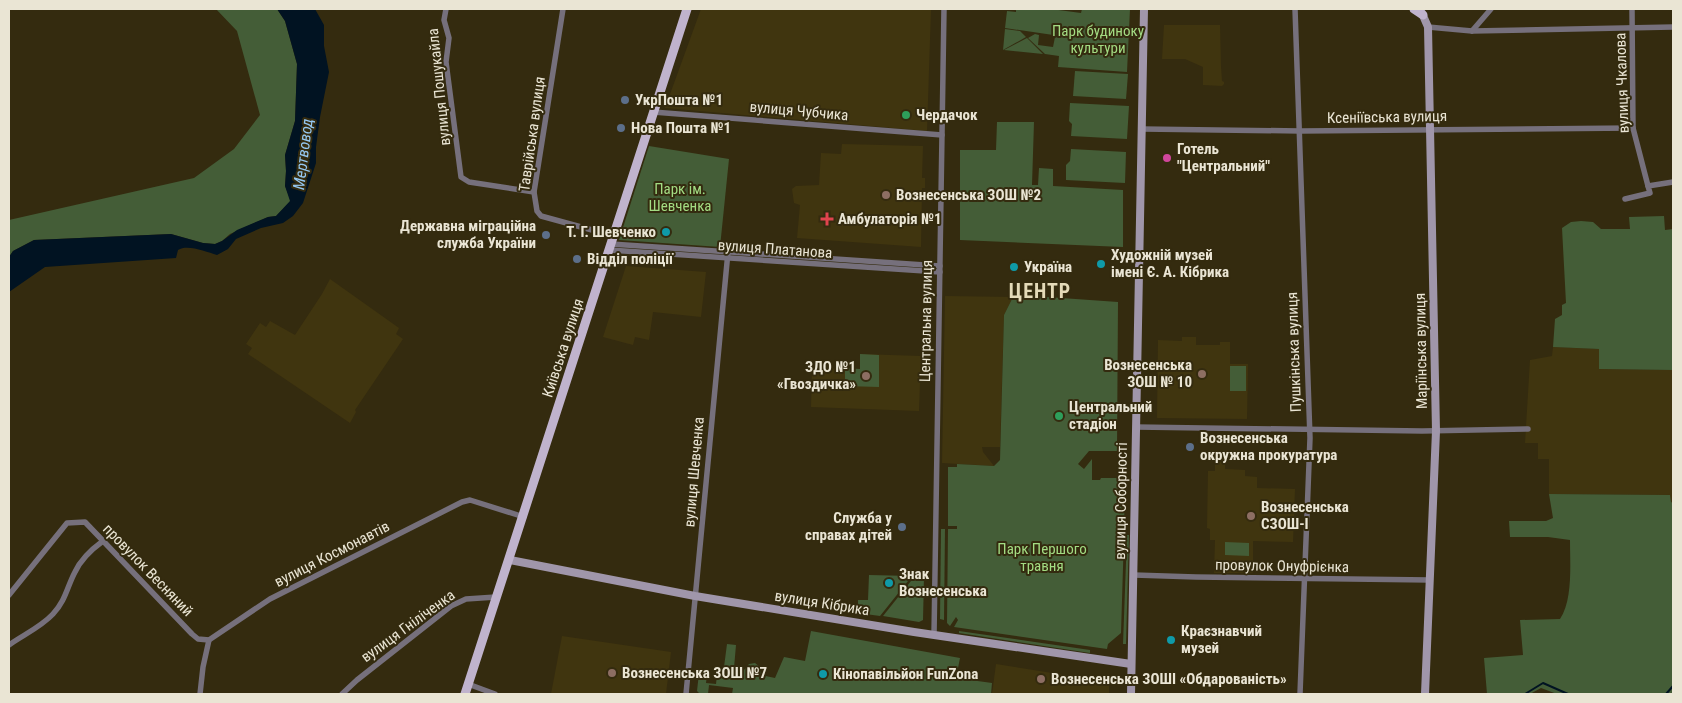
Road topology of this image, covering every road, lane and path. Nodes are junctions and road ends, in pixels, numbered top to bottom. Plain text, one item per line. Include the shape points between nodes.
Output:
1 (446, 9) edge
2 (564, 9) edge
3 (687, 9) edge
4 (944, 9) edge
5 (1144, 9) edge
6 (1295, 9) edge
7 (1414, 9) edge
8 (1491, 9) edge
9 (1632, 9) edge
10 (1422, 12) edge
11 (1428, 27) junction
12 (1632, 27) junction
13 (1673, 27) edge
14 (1472, 30) junction
15 (653, 112) junction
16 (1633, 128) junction
17 (1142, 129) junction
18 (1430, 129) junction
19 (1300, 131) junction
20 (942, 135) junction
21 (1673, 182) edge
22 (1648, 186) junction
23 (534, 192) junction
24 (1625, 199) dead end
25 (611, 244) junction
26 (727, 255) junction
27 (940, 269) junction
28 (1136, 427) junction
29 (1528, 429) dead end
30 (1309, 430) junction
31 (1436, 431) junction
32 (524, 517) junction
33 (104, 541) junction
34 (510, 560) junction
35 (1134, 575) junction
36 (1305, 579) junction
37 (1430, 580) junction
38 (9, 595) edge
39 (695, 596) junction
40 (496, 597) junction
41 (934, 635) junction
42 (209, 640) junction
43 (9, 645) edge
44 (1131, 664) junction
45 (468, 684) junction
46 (200, 694) edge
47 (342, 694) edge
48 (465, 694) edge
49 (495, 694) edge
50 (686, 694) edge
51 (1131, 694) edge
52 (1300, 694) edge
53 (1425, 694) edge

1 - 23 street, вулиця Пошукайла via 444,20 449,38 446,62 461,177 469,182
2 - 23 street, Таврійська вулиця
3 - 15 main road, Київська вулиця
4 - 20 street, Центральна вулиця
5 - 17 main road, вулиця Соборності
6 - 19 street, Пушкінська вулиця
7 - 10 main road
8 - 14 street
9 - 12 street, вулиця Чкалова
10 - 11 main road, Маріїнська вулиця
11 - 14 street
11 - 18 main road, Маріїнська вулиця
12 - 13 street
12 - 14 street
12 - 16 street, вулиця Чкалова
15 - 20 street, вулиця Чубчика
15 - 25 main road, Київська вулиця
16 - 18 street, Ксеніївська вулиця
16 - 22 street, вулиця Чкалова
17 - 19 street, Ксеніївська вулиця
17 - 28 main road, вулиця Соборності
18 - 19 street, Ксеніївська вулиця
18 - 31 main road, Маріїнська вулиця
19 - 30 street, Пушкінська вулиця
20 - 27 street, Центральна вулиця
21 - 22 street
22 - 24 street via 1650,193
23 - 25 street, Таврійська вулиця via 541,216
25 - 26 street, вулиця Платанова
25 - 32 main road, Київська вулиця
26 - 27 street, вулиця Платанова
26 - 39 street, вулиця Шевченка
27 - 41 street, Центральна вулиця
28 - 30 street
28 - 35 main road, вулиця Соборності
29 - 31 street
30 - 31 street
30 - 36 street, Пушкінська вулиця
31 - 37 main road, Маріїнська вулиця
32 - 34 main road, Київська вулиця
32 - 42 street, вулиця Космонавтів via 470,500 462,502 270,599
33 - 38 street, провулок Весняний via 85,522 67,522
33 - 42 street, провулок Весняний via 192,634 198,639
33 - 43 street via 92,549 75,572 66,597 53,614
34 - 39 main road, вулиця Кібрика
34 - 40 main road, Київська вулиця
35 - 36 street, провулок Онуфрієнка
35 - 44 main road, вулиця Соборності
36 - 37 street, провулок Онуфрієнка
36 - 52 street, Пушкінська вулиця
37 - 53 main road, Маріїнська вулиця
39 - 41 main road, вулиця Кібрика
39 - 50 street, вулиця Шевченка
40 - 45 main road, Київська вулиця
40 - 47 street, вулиця Гніліченка via 466,599 451,606
41 - 44 main road, вулиця Кібрика
42 - 46 street
44 - 51 main road, вулиця Соборності
45 - 48 main road, Київська вулиця
45 - 49 street

